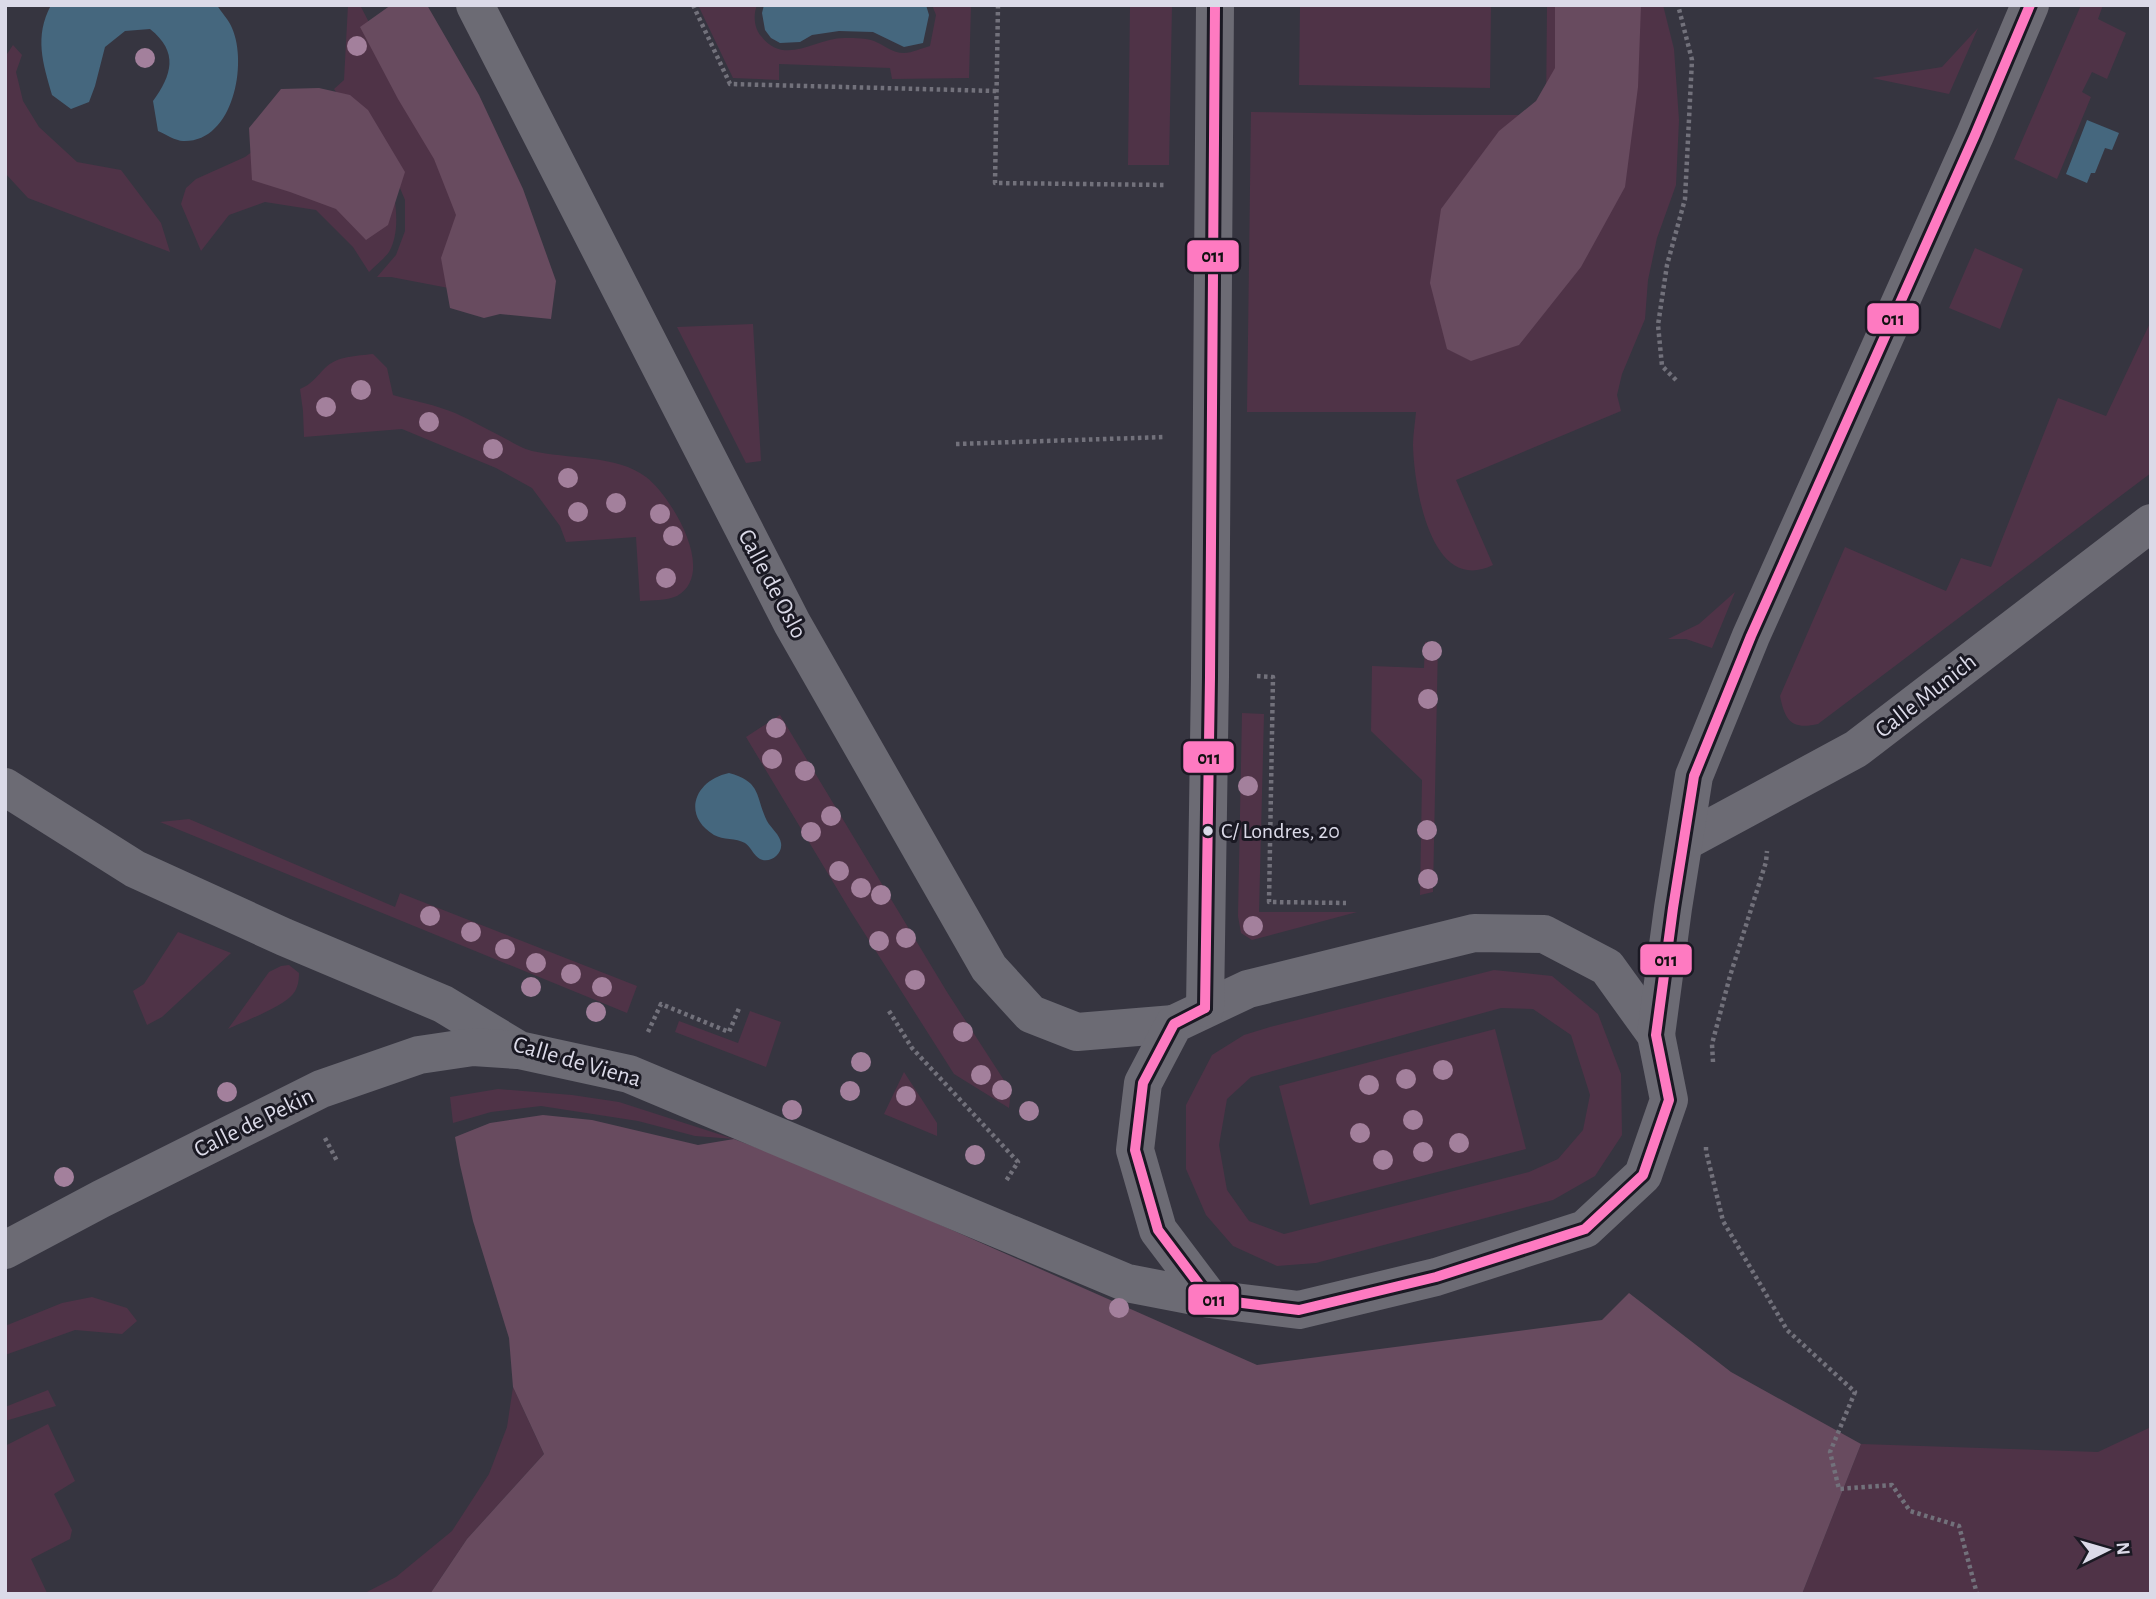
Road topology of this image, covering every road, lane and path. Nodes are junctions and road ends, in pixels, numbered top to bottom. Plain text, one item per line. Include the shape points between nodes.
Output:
1 (475, 5) edge
2 (693, 5) edge
3 (998, 5) edge
4 (1215, 5) edge
5 (1678, 5) edge
6 (2030, 5) edge
7 (996, 91) junction
8 (1215, 185) junction
9 (1676, 380) dead end
10 (1212, 435) junction
11 (956, 444) dead end
12 (2151, 523) edge
13 (1210, 677) junction
14 (5, 787) edge
15 (1771, 795) junction
16 (1684, 842) junction
17 (1346, 903) dead end
18 (740, 1006) dead end
19 (889, 1011) dead end
20 (1190, 1016) junction
21 (1656, 1035) junction
22 (519, 1050) junction
23 (1713, 1066) dead end
24 (629, 1074) junction
25 (991, 1132) dead end
26 (1707, 1139) dead end
27 (5, 1250) edge
28 (1210, 1299) junction
29 (1977, 1594) edge

1 - 20 street, Calle de Oslo via 792,623 989,968 1031,1014 1077,1032
2 - 7 path via 730,84
3 - 7 path
4 - 8 street
5 - 9 path via 1692,60 1685,199 1667,265 1658,325 1662,366
6 - 16 street via 1751,636 1694,776
7 - 8 path via 995,183
8 - 10 street
10 - 11 path
10 - 13 street
12 - 15 street, Calle Munich via 1856,749
13 - 17 path via 1273,677 1269,902
13 - 20 street
14 - 22 street, Calle de Viena via 135,869 443,1004
15 - 16 street, Calle Munich
15 - 23 path via 1766,862 1719,1017 1712,1044
16 - 21 street
18 - 24 path via 729,1032 661,1004
19 - 25 path via 912,1048
20 - 21 street, Calle de Oslo via 1248,989 1474,933 1544,934 1607,967
20 - 28 street via 1143,1083 1135,1150 1158,1230
21 - 28 street, Calle de Viena via 1669,1100 1643,1175 1585,1229 1436,1277 1299,1310
22 - 24 street, Calle de Viena
22 - 27 street, Calle de Pekin via 472,1047 419,1055 321,1089
24 - 28 street, Calle de Viena via 1127,1283
26 - 29 path via 1723,1221 1787,1330 1855,1392 1830,1452 1839,1489 1892,1485 1910,1511 1959,1525

